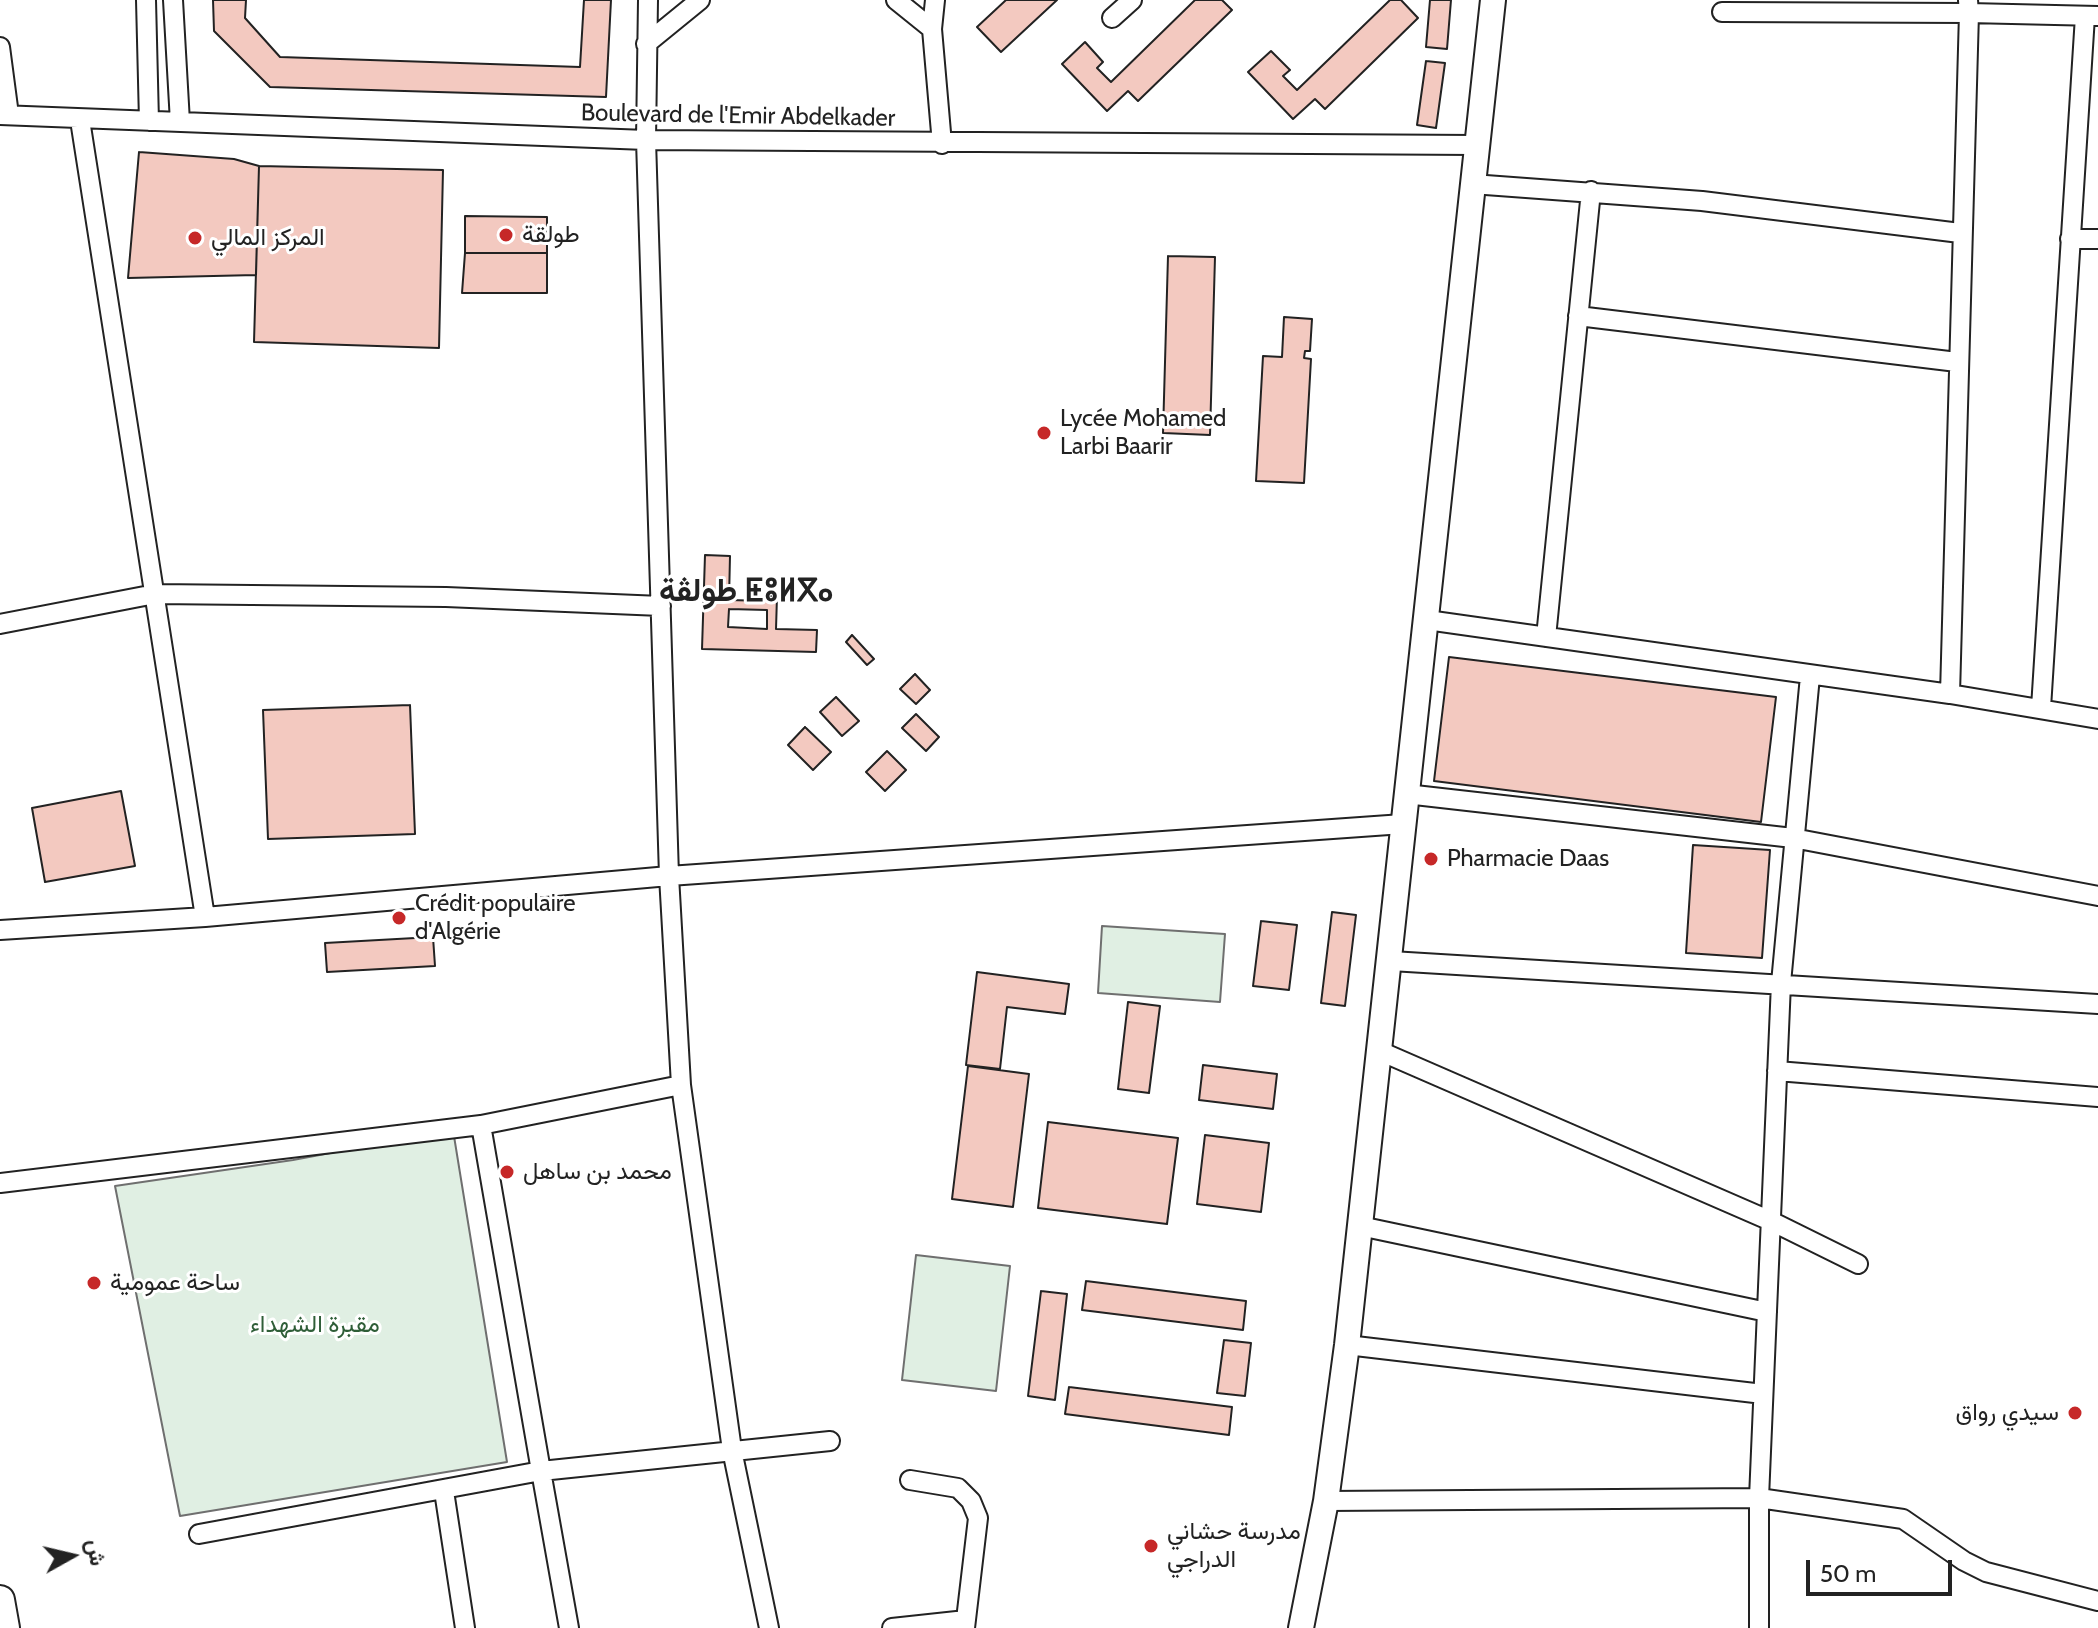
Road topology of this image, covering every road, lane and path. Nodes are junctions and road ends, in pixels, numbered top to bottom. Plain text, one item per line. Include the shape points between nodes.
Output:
1 (146, 0) edge
2 (173, 0) edge
3 (648, 0) edge
4 (700, 0) edge
5 (896, 0) edge
6 (935, 0) edge
7 (1132, 0) edge
8 (1493, 0) edge
9 (1968, 6) edge
10 (1722, 12) dead end
11 (2091, 16) edge
12 (1112, 18) dead end
13 (932, 29) junction
14 (646, 44) junction
15 (0, 47) edge
16 (4, 115) edge
17 (80, 120) junction
18 (149, 121) junction
19 (180, 122) junction
20 (646, 140) junction
21 (942, 144) junction
22 (1476, 145) junction
23 (1472, 184) junction
24 (1591, 191) junction
25 (1960, 233) junction
26 (2070, 239) junction
27 (2098, 239) edge
28 (1578, 316) junction
29 (1957, 362) junction
30 (155, 594) junction
31 (661, 606) junction
32 (1427, 620) junction
33 (0, 624) edge
34 (1546, 637) junction
35 (1810, 676) junction
36 (1950, 694) junction
37 (2041, 708) junction
38 (2098, 719) edge
39 (1406, 794) junction
40 (1403, 824) junction
41 (1793, 838) junction
42 (669, 876) junction
43 (2098, 896) edge
44 (205, 917) junction
45 (0, 930) edge
46 (1391, 961) junction
47 (1781, 983) junction
48 (2098, 1004) edge
49 (1382, 1052) junction
50 (1777, 1071) junction
51 (681, 1085) junction
52 (2098, 1097) edge
53 (481, 1125) junction
54 (0, 1183) edge
55 (1773, 1222) junction
56 (1360, 1226) junction
57 (1858, 1264) dead end
58 (1767, 1312) junction
59 (1347, 1345) junction
60 (1763, 1394) junction
61 (830, 1441) dead end
62 (732, 1450) junction
63 (541, 1471) junction
64 (910, 1480) dead end
65 (444, 1491) junction
66 (1759, 1498) junction
67 (1326, 1501) junction
68 (199, 1534) dead end
69 (0, 1600) edge
70 (2098, 1601) edge
71 (965, 1624) edge
72 (5, 1628) edge
73 (465, 1628) edge
74 (569, 1628) edge
75 (769, 1628) edge
76 (892, 1628) edge
77 (1301, 1628) edge
78 (1759, 1628) edge

1 - 18 street
2 - 19 street
3 - 14 street
4 - 14 street
5 - 13 street
6 - 13 street
7 - 12 street
8 - 22 street
9 - 10 street
9 - 11 street
9 - 25 street
11 - 26 street
13 - 21 street
14 - 20 street
15 - 16 street
16 - 17 street, Boulevard de l'Emir Abdelkader
17 - 18 street, Boulevard de l'Emir Abdelkader
17 - 30 street
18 - 19 street, Boulevard de l'Emir Abdelkader
19 - 20 street, Boulevard de l'Emir Abdelkader
20 - 21 street, Boulevard de l'Emir Abdelkader
20 - 31 street
21 - 22 street, Boulevard de l'Emir Abdelkader
22 - 23 street
23 - 24 street
23 - 32 street
24 - 25 street
24 - 28 street
25 - 29 street
26 - 27 street
26 - 37 street
28 - 29 street
28 - 34 street
29 - 36 street
30 - 31 street
30 - 33 street
30 - 44 street
31 - 42 street
32 - 34 street
32 - 39 street
34 - 35 street
35 - 36 street
35 - 41 street
36 - 37 street
37 - 38 street
39 - 40 street
39 - 41 street
40 - 42 street
40 - 46 street
41 - 43 street
41 - 47 street
42 - 44 street
42 - 51 street
44 - 45 street
46 - 47 street
46 - 49 street
47 - 48 street
47 - 50 street
49 - 55 street
49 - 56 street
50 - 52 street
50 - 55 street
51 - 53 street
51 - 62 street
53 - 54 street
53 - 63 street
55 - 57 street
55 - 58 street
56 - 58 street
56 - 59 street
58 - 60 street
59 - 60 street
59 - 67 street
60 - 66 street
61 - 62 street
62 - 63 street
62 - 75 street
63 - 65 street
63 - 74 street
64 - 71 street via 958,1488 978,1518
65 - 68 street
65 - 73 street
66 - 67 street
66 - 70 street via 1903,1519 1986,1572
66 - 78 street
67 - 77 street
69 - 72 main road
71 - 76 street

